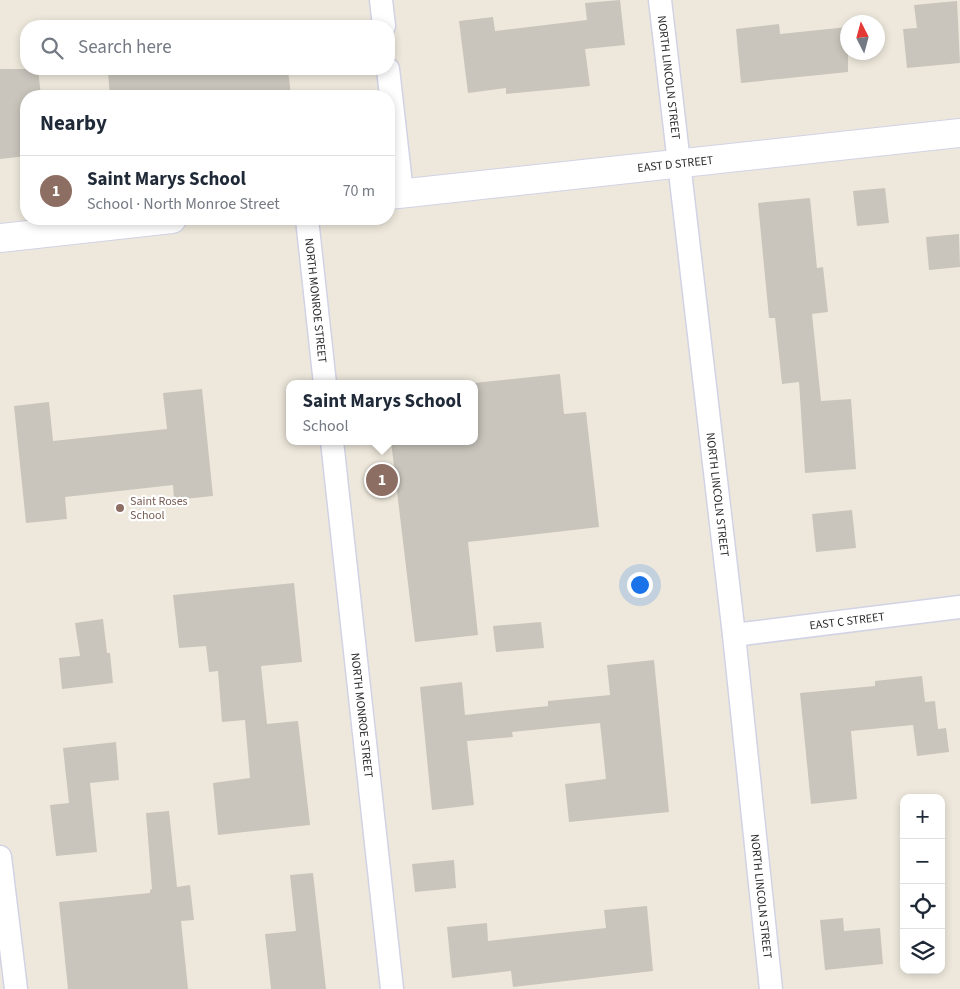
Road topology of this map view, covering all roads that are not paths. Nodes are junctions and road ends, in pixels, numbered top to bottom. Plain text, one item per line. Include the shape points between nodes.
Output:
1 (381, 0) edge
2 (660, 0) edge
3 (383, 20) edge
4 (388, 75) edge
5 (389, 90) edge
6 (960, 133) edge
7 (679, 163) junction
8 (395, 194) edge
9 (118, 225) edge
10 (308, 225) edge
11 (0, 238) edge
12 (325, 380) edge
13 (332, 445) edge
14 (960, 607) edge
15 (734, 635) junction
16 (0, 857) edge
17 (16, 989) edge
18 (392, 989) edge
19 (771, 989) edge

1 - 3 street
2 - 7 street, NORTH LINCOLN STREET
4 - 5 street
6 - 7 street, EAST D STREET
7 - 8 street, EAST D STREET
7 - 15 street, NORTH LINCOLN STREET
9 - 11 street
10 - 12 street, NORTH MONROE STREET
13 - 18 street, NORTH MONROE STREET
14 - 15 street, EAST C STREET
15 - 19 street, NORTH LINCOLN STREET
16 - 17 street

